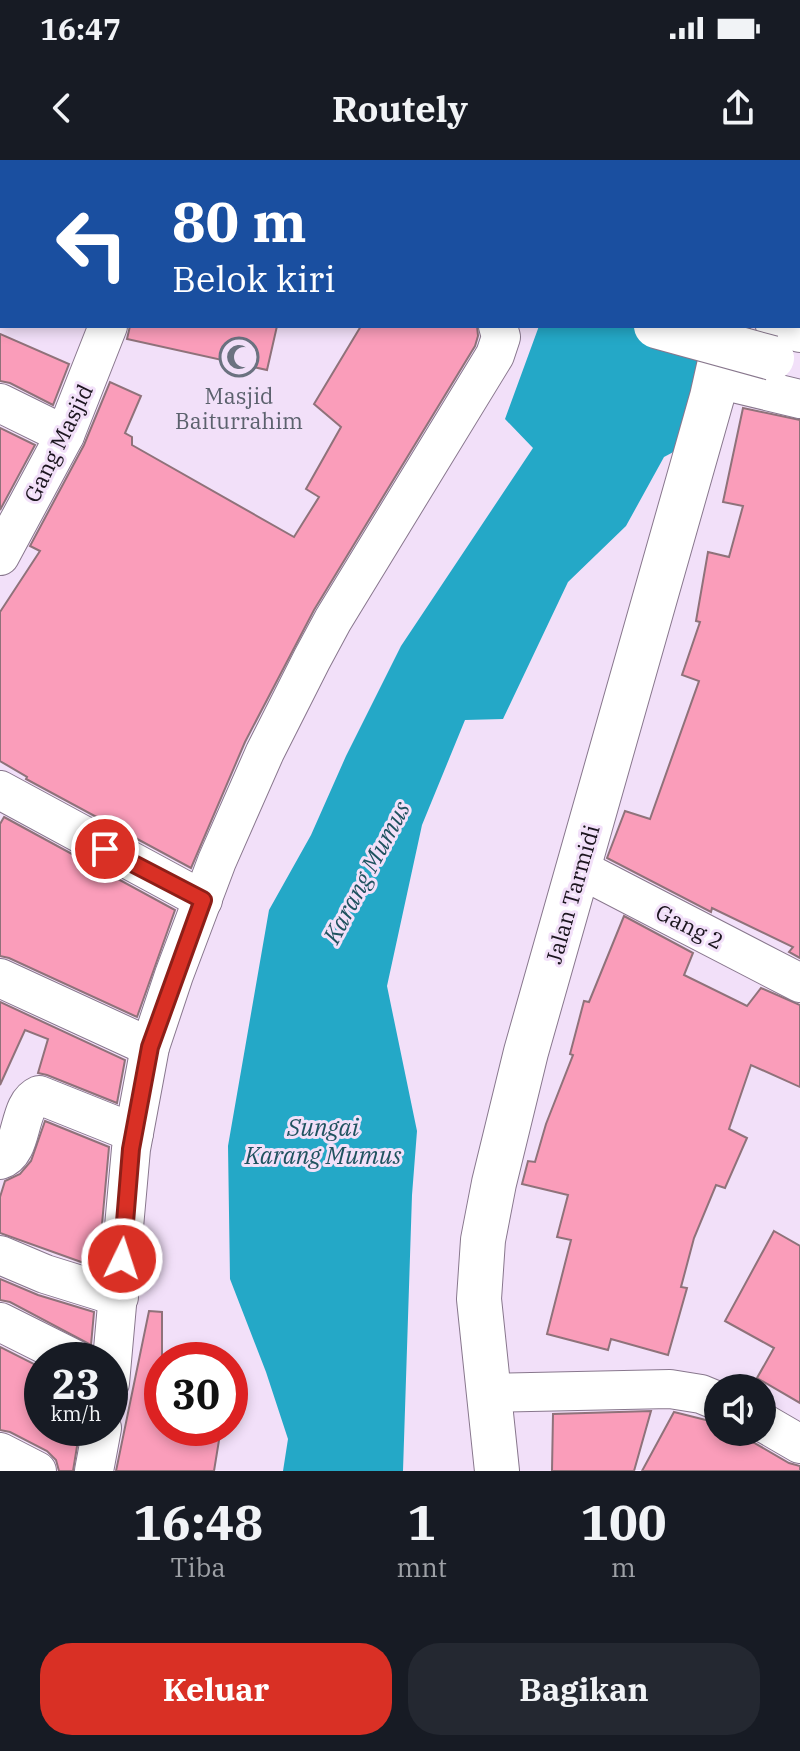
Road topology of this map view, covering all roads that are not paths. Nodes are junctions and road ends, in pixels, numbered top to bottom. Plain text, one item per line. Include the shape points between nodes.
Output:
1 (107, 328) edge
2 (499, 328) edge
3 (669, 328) edge
4 (728, 328) edge
5 (787, 346) edge
6 (717, 379) junction
7 (800, 399) edge
8 (0, 403) edge
9 (65, 435) junction
10 (3, 546) edge
11 (0, 790) edge
12 (580, 869) junction
13 (203, 900) junction
14 (0, 978) edge
15 (800, 983) edge
16 (150, 1047) junction
17 (134, 1133) junction
18 (0, 1160) edge
19 (0, 1255) edge
20 (119, 1297) junction
21 (0, 1322) edge
22 (40, 1342) edge
23 (114, 1342) edge
24 (488, 1393) junction
25 (704, 1395) edge
26 (776, 1430) edge
27 (800, 1444) edge
28 (99, 1446) edge
29 (0, 1452) edge
30 (37, 1471) edge
31 (94, 1471) edge
32 (497, 1471) edge

1 - 9 street, Gang Masjid
2 - 13 street via 495,355 305,673 265,752
3 - 5 street, bridge
4 - 6 street, Jalan Tarmidi
6 - 7 street
6 - 12 street, Jalan Tarmidi
8 - 9 street
9 - 10 street, Gang Masjid
11 - 13 street
12 - 15 street, Gang 2
12 - 24 street, Jalan Tarmidi via 526,1052 483,1240 479,1299
13 - 16 street
14 - 16 street
16 - 17 street
17 - 18 street via 39,1095 31,1101 9,1154
17 - 20 street
19 - 20 street
20 - 23 street
21 - 22 street
24 - 25 street via 670,1389
24 - 32 street, Jalan Tarmidi
26 - 27 street
28 - 31 street
29 - 30 street

